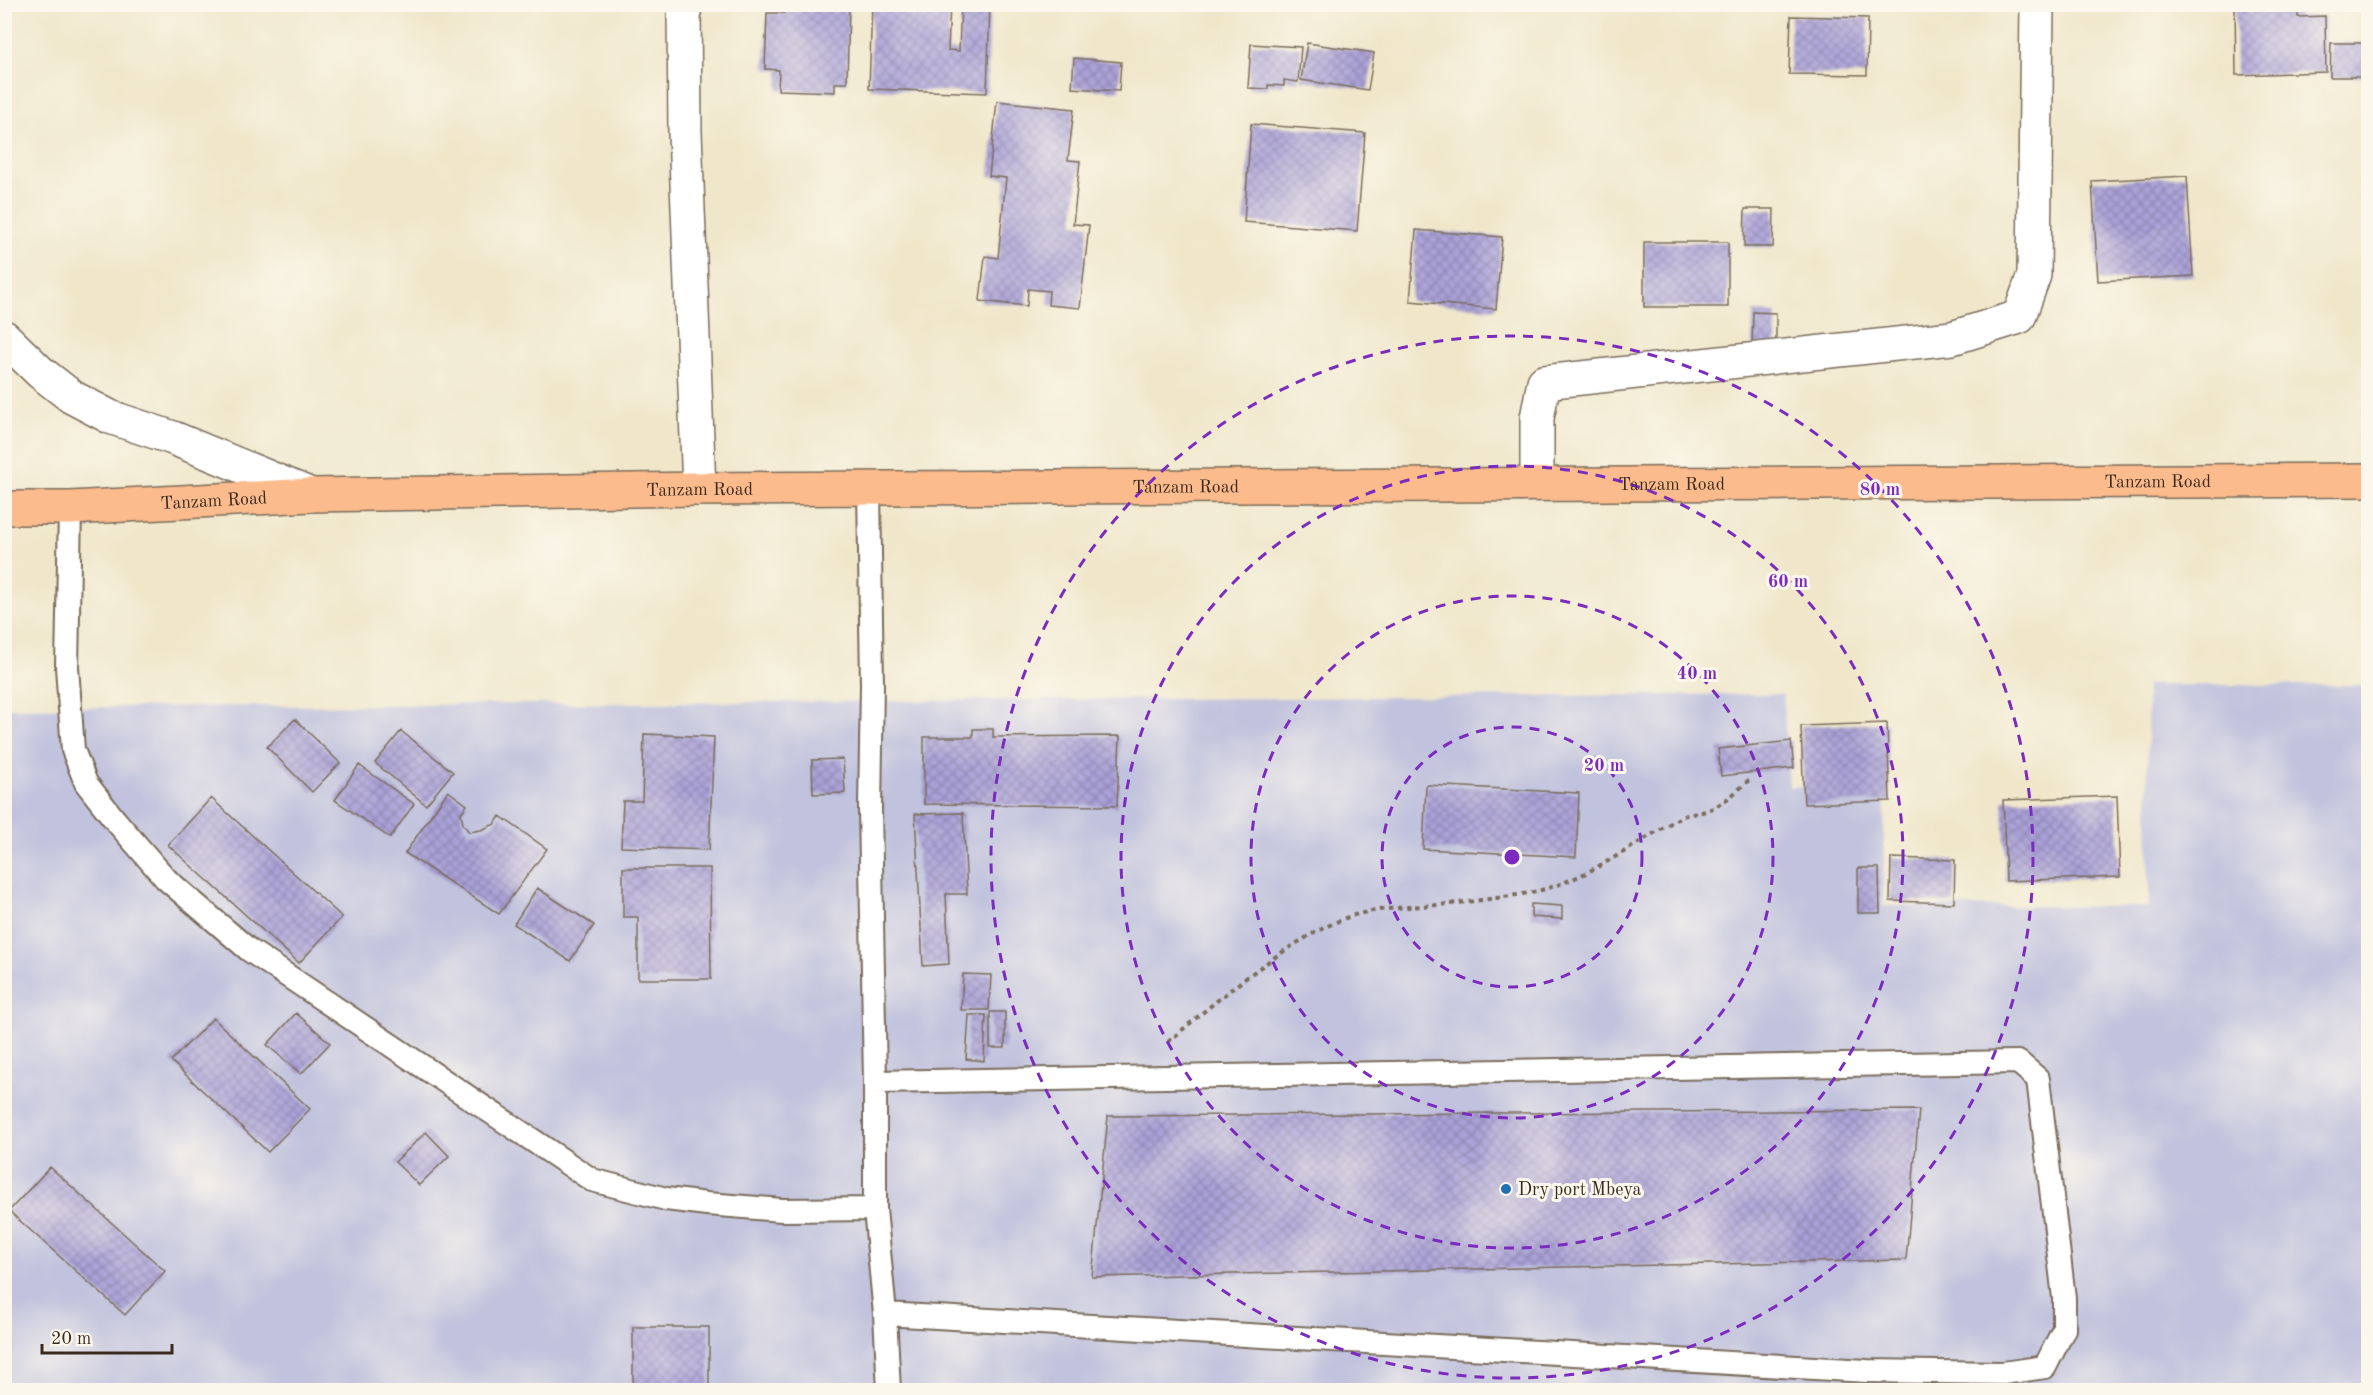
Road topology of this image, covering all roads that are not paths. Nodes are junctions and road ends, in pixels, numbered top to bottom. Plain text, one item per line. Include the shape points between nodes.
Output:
1 (684, 4) edge
2 (2037, 4) edge
3 (4, 337) edge
4 (2368, 480) edge
5 (1537, 484) junction
6 (869, 488) junction
7 (699, 489) junction
8 (311, 495) junction
9 (4, 508) edge
10 (70, 508) junction
11 (875, 1082) junction
12 (875, 1209) junction
13 (885, 1314) junction
14 (889, 1390) edge

1 - 7 street
2 - 5 street via 2034,275 2019,317 1952,338 1544,382 1537,418
3 - 8 street via 72,397 110,417 173,438
4 - 5 highway, Tanzam Road
5 - 6 highway, Tanzam Road
6 - 7 highway, Tanzam Road
6 - 11 lane
7 - 8 highway, Tanzam Road
8 - 10 highway, Tanzam Road
9 - 10 highway, Tanzam Road
10 - 12 lane via 68,667 73,750 86,783 166,879 191,901 249,950 592,1180 666,1199 707,1204 782,1210
11 - 12 lane
11 - 13 lane via 2018,1062 2038,1079 2064,1298 2064,1329 2045,1367 2003,1373 1867,1371
12 - 13 lane
13 - 14 lane

